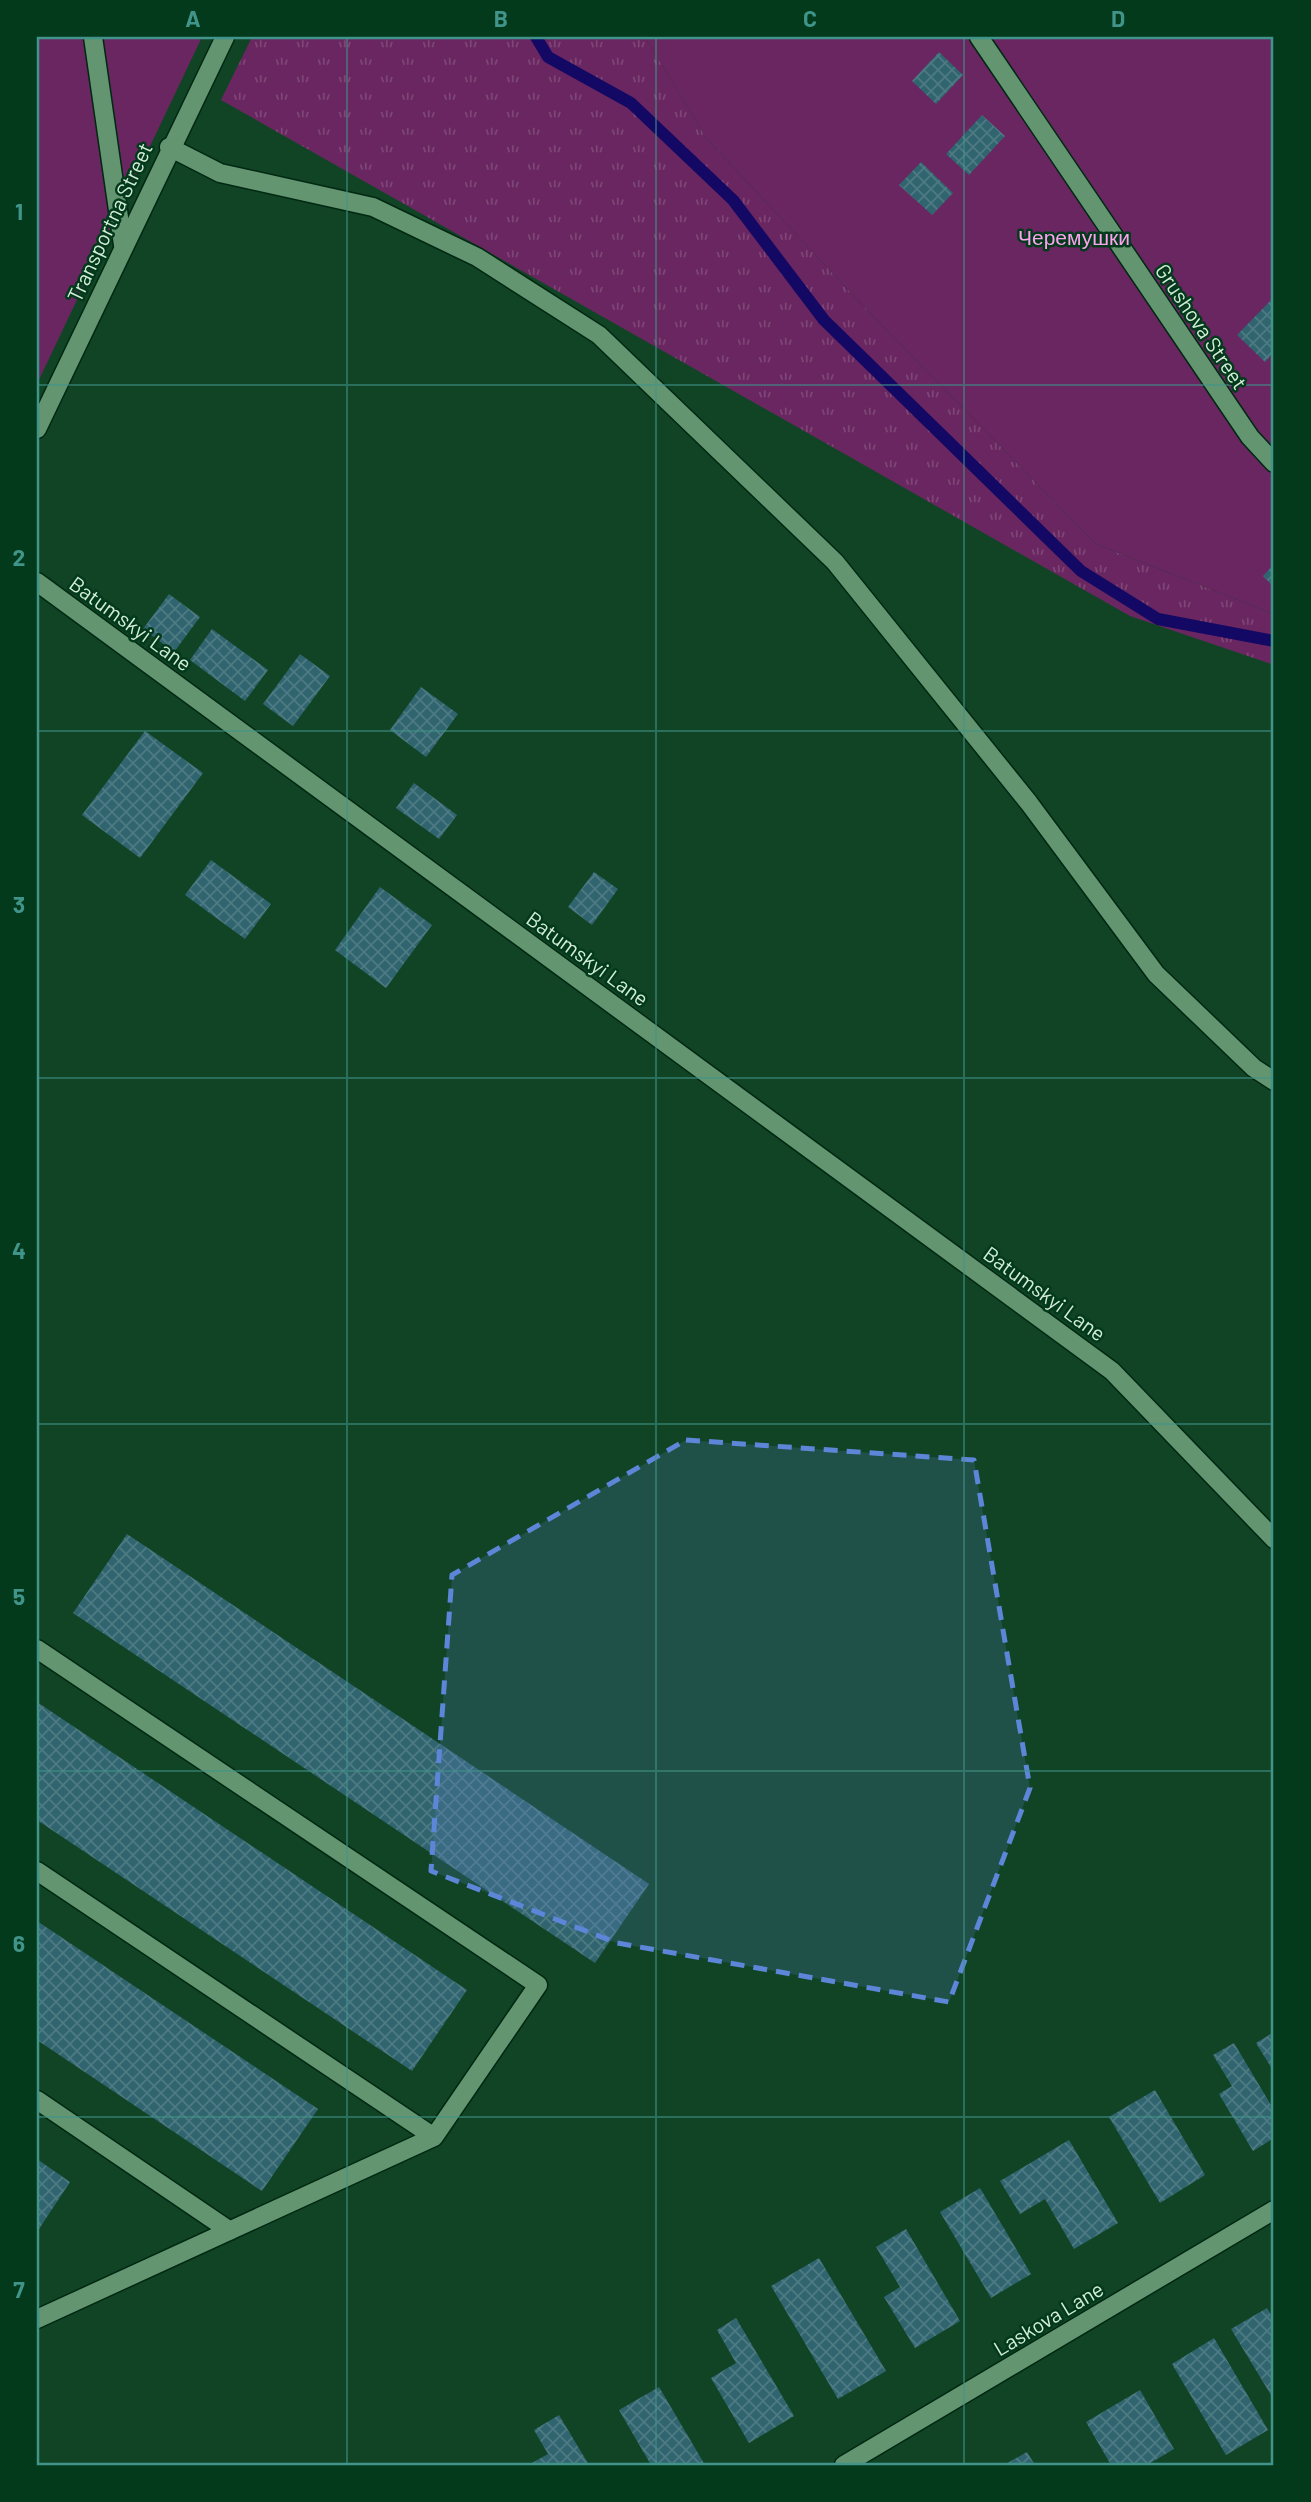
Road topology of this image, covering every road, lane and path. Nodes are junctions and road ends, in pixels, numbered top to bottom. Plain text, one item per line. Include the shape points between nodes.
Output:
1 (93, 37) edge
2 (225, 37) edge
3 (979, 37) edge
4 (169, 147) junction
5 (123, 245) junction
6 (37, 429) edge
7 (1274, 463) edge
8 (37, 582) edge
9 (1274, 1081) edge
10 (1274, 1539) edge
11 (37, 1649) edge
12 (37, 1871) edge
13 (37, 2100) edge
14 (434, 2137) junction
15 (1274, 2210) edge
16 (230, 2231) junction
17 (37, 2319) edge
18 (844, 2465) edge

1 - 5 street
2 - 4 street, Transportna Street
3 - 7 street, Grushova Street via 1250,437
4 - 5 street, Transportna Street
4 - 9 street via 220,173 373,207 477,257 599,335 835,562 1029,803 1156,974 1254,1068
5 - 6 street, Transportna Street
8 - 10 street, Batumskyi Lane via 1112,1371
11 - 14 street via 538,1985
12 - 14 street
13 - 16 street
14 - 16 street
15 - 18 street, Laskova Lane
16 - 17 street

